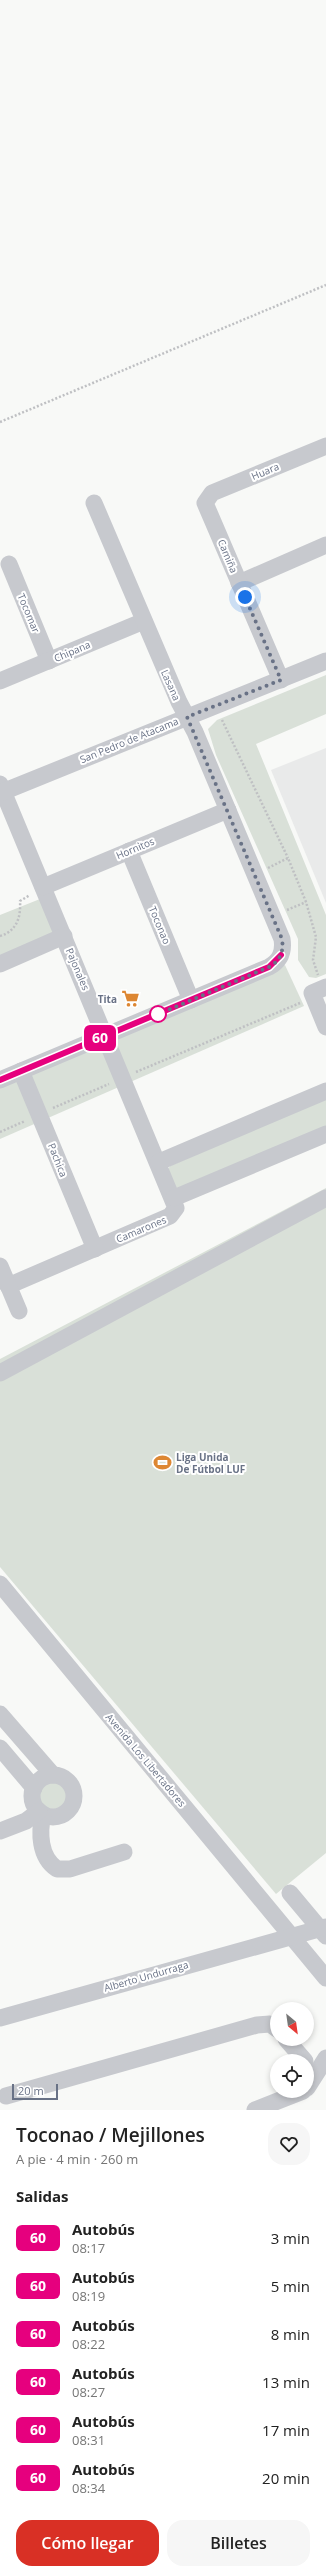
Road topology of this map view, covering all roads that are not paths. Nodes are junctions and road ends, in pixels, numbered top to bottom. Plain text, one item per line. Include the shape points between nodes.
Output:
1 (326, 446) edge
2 (206, 498) joint
3 (94, 503) dead end
4 (326, 545) edge
5 (9, 564) dead end
6 (239, 583) junction
7 (144, 621) junction
8 (49, 661) junction
9 (326, 661) edge
10 (281, 680) junction
11 (0, 681) edge
12 (187, 717) junction
13 (1, 790) edge
14 (228, 810) junction
15 (129, 851) junction
16 (43, 887) junction
17 (64, 936) junction
18 (0, 964) edge
19 (319, 991) edge
20 (191, 1000) junction
21 (326, 1027) edge
22 (106, 1036) junction
23 (21, 1071) junction
24 (0, 1080) edge
25 (326, 1090) edge
26 (326, 1134) edge
27 (159, 1162) junction
28 (174, 1198) junction
29 (326, 1198) edge
30 (95, 1249) junction
31 (0, 1266) edge
32 (8, 1286) junction
33 (19, 1311) dead end
34 (0, 1372) edge
35 (0, 1584) edge
36 (0, 1714) edge
37 (0, 1748) edge
38 (53, 1775) junction
39 (34, 1788) junction
40 (41, 1812) junction
41 (0, 1831) edge
42 (124, 1852) dead end
43 (290, 1893) dead end
44 (324, 1931) edge
45 (291, 1936) junction
46 (326, 1978) edge
47 (0, 2018) edge
48 (270, 2024) edge
49 (292, 2046) edge
50 (299, 2054) edge
51 (326, 2058) edge
52 (314, 2071) edge
53 (6, 2096) dead end
54 (286, 2098) edge
55 (256, 2110) edge

1 - 2 street, Huara via 212,493
2 - 6 street, Camiña via 206,507
3 - 7 street, Lasana
4 - 6 street
5 - 8 street, Tocomar
6 - 10 street, Camiña
7 - 8 street, Chipana
7 - 12 street, Lasana
8 - 11 street, Chipana
9 - 10 street, San Pedro de Atacama
10 - 12 street, San Pedro de Atacama
12 - 13 street, San Pedro de Atacama
12 - 14 street, Lasana
13 - 16 street, Pajonales
14 - 15 street, Hornitos
14 - 20 street, Lasana via 282,939 281,955 269,967
15 - 16 street, Hornitos
15 - 20 street, Toconao
16 - 17 street, Pajonales
17 - 18 street
17 - 22 street, Pajonales
19 - 21 street
20 - 22 street
22 - 23 street
22 - 27 street, Pajonales
23 - 24 street
23 - 30 street, Pachica
25 - 27 street
26 - 28 street
27 - 28 street, Pajonales
28 - 30 street, Camarones via 176,1208 170,1216
29 - 34 street
30 - 32 street, Camarones
31 - 32 street
32 - 33 street
35 - 45 street, Avenida Los Libertadores
36 - 38 street
37 - 39 street
38 - 39 street via 41,1778
38 - 40 street via 66,1779 71,1785 74,1798 72,1805 62,1814 55,1816
39 - 40 street via 33,1800
40 - 41 street
40 - 42 street via 40,1836 48,1860 57,1869 70,1869
43 - 44 street
44 - 45 street
45 - 46 street, Avenida Los Libertadores
45 - 47 street, Alberto Undurraga
48 - 53 street via 257,2025
49 - 50 street
51 - 52 street
54 - 55 street

